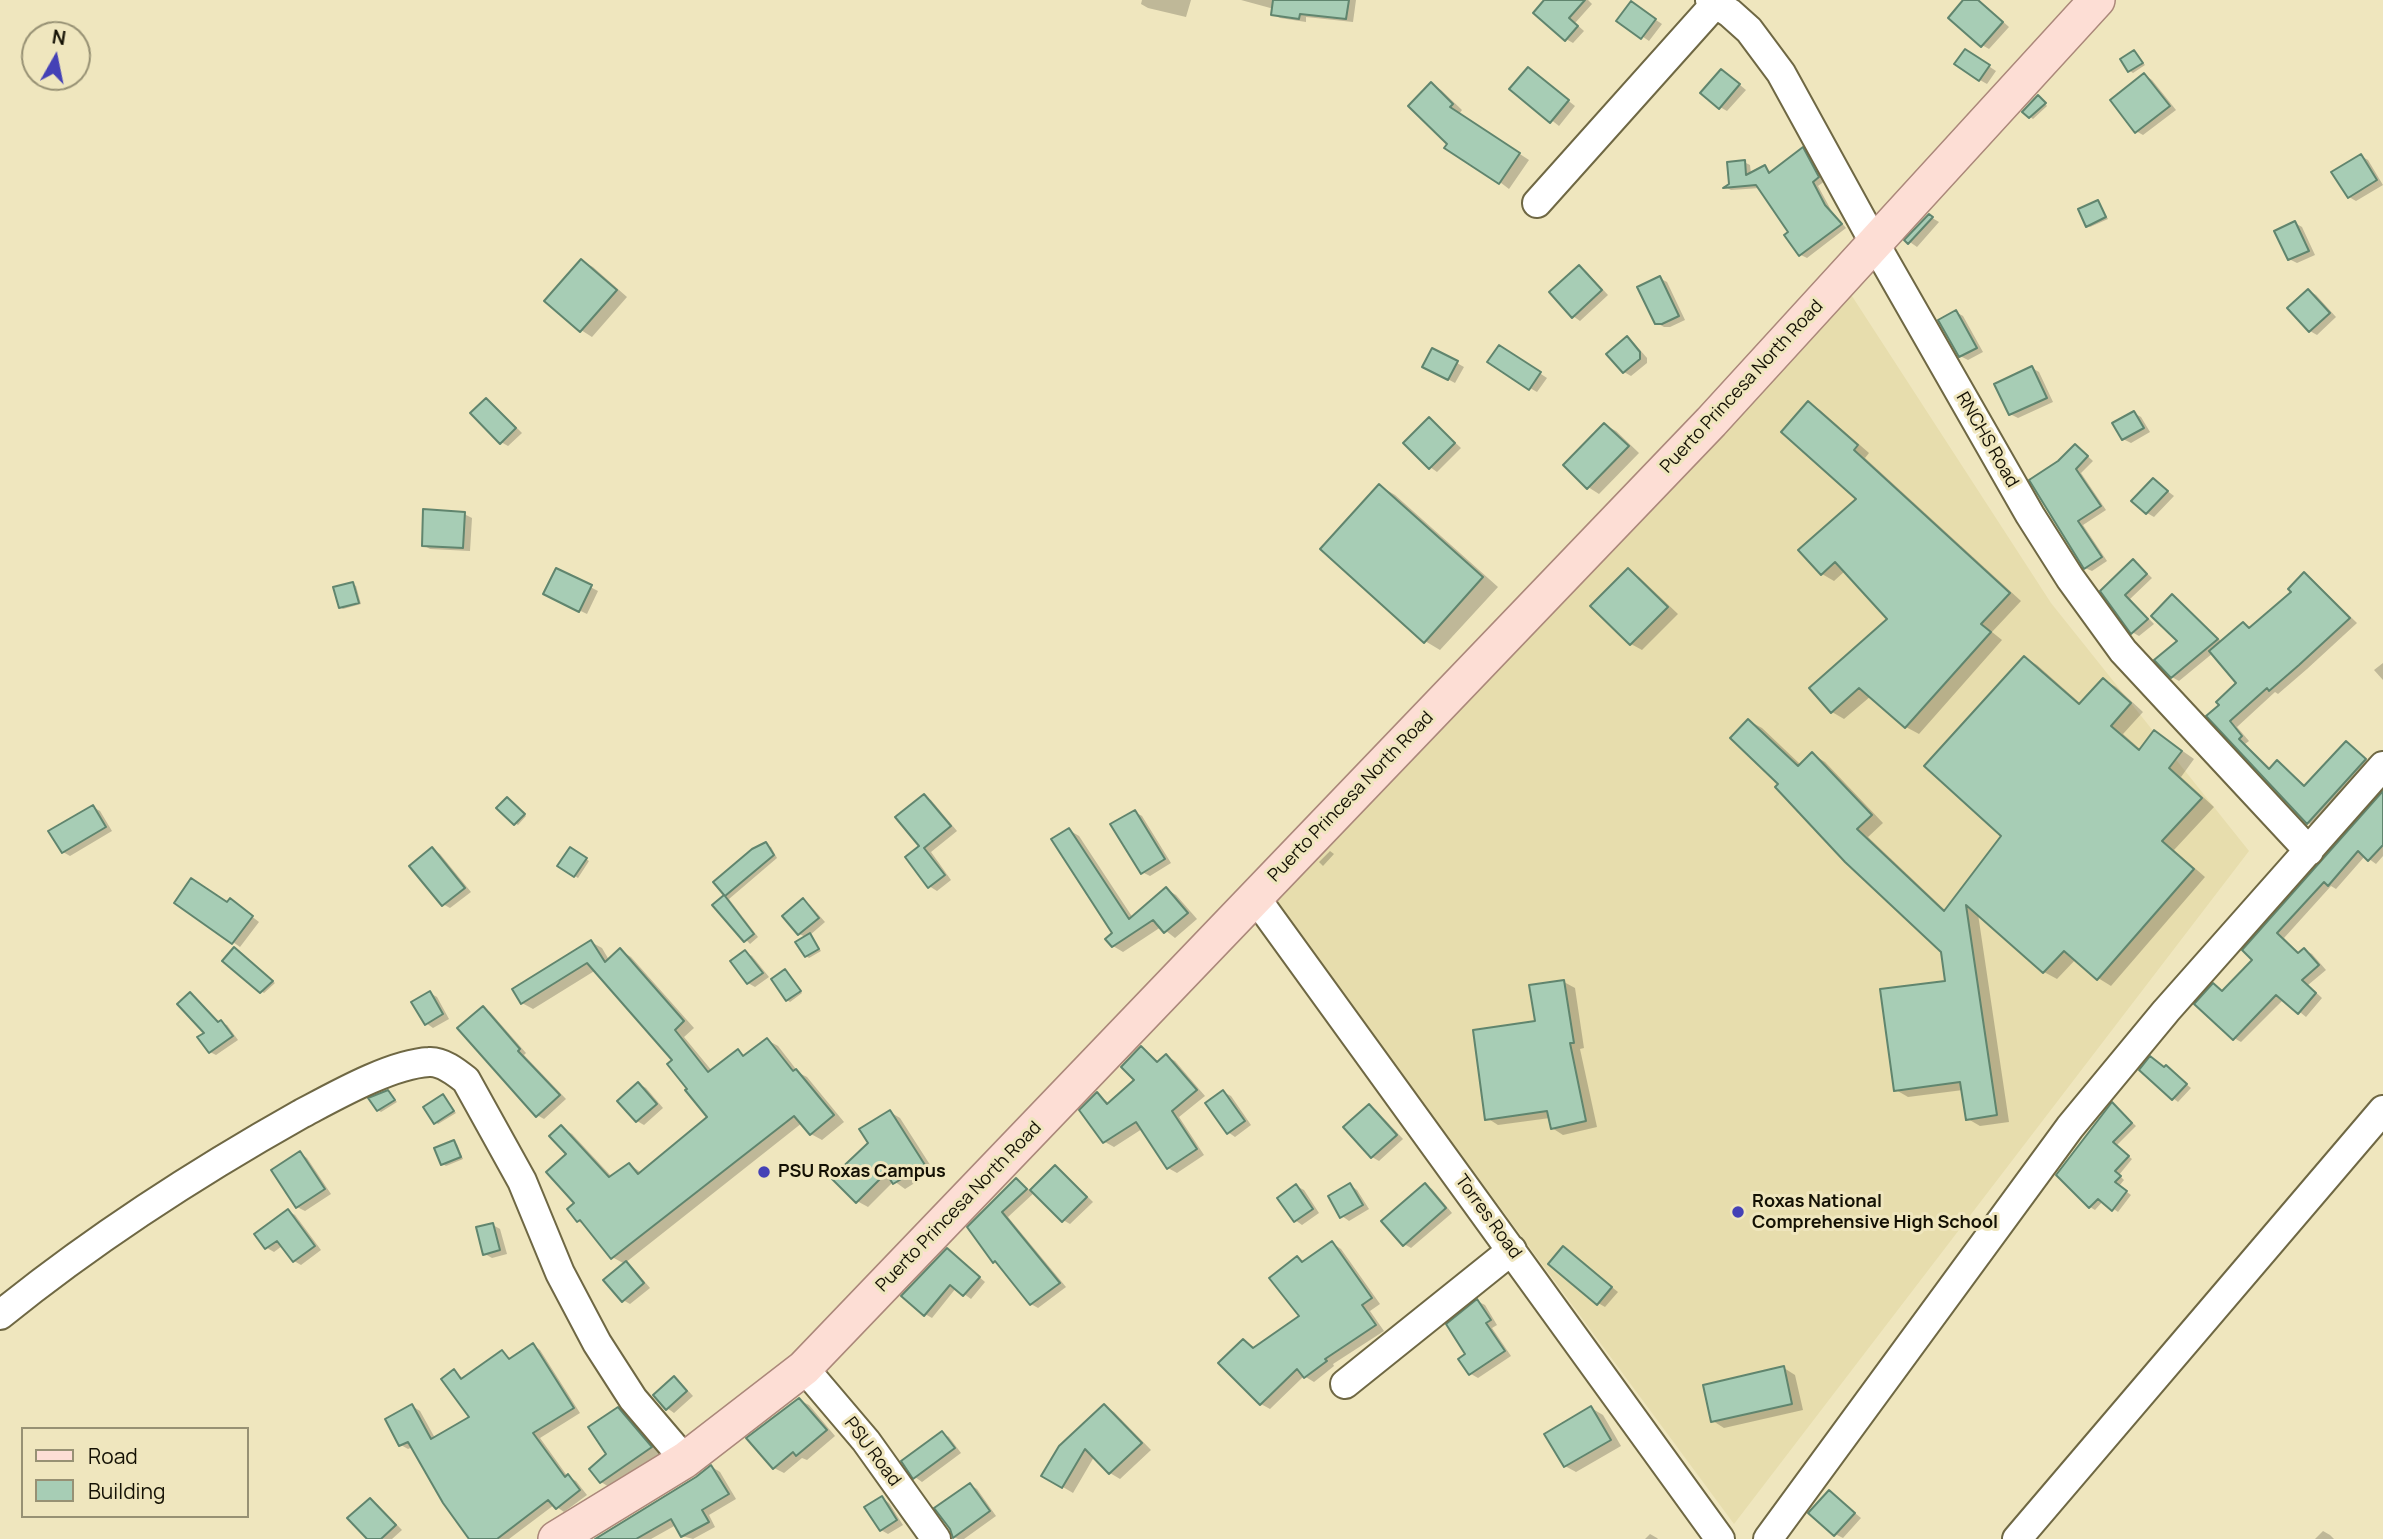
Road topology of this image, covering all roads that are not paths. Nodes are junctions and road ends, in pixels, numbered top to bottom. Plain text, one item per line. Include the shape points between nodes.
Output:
1 (2097, 0) edge
2 (1713, 1) edge
3 (1537, 203) dead end
4 (1875, 244) junction
5 (2383, 766) edge
6 (2309, 851) junction
7 (1255, 897) junction
8 (2383, 1110) edge
9 (1513, 1250) junction
10 (0, 1315) edge
11 (804, 1368) junction
12 (1345, 1384) dead end
13 (685, 1461) junction
14 (556, 1539) edge
15 (936, 1539) edge
16 (1720, 1539) edge
17 (1768, 1539) edge
18 (2017, 1539) edge

1 - 4 main road, Puerto Princesa North Road
2 - 3 street
2 - 4 street, RNCHS Road via 1749,30 1781,73
4 - 6 street, RNCHS Road via 2070,578 2123,651
4 - 7 main road, Puerto Princesa North Road via 1702,432
5 - 6 street
6 - 17 street via 2070,1127
7 - 9 street, Torres Road
7 - 11 main road, Puerto Princesa North Road
8 - 18 street
9 - 12 street
9 - 16 street, Torres Road
10 - 13 street via 159,1198 251,1142 337,1095 401,1068 431,1061 466,1080 522,1181 560,1273 597,1343 633,1399
11 - 13 main road, Puerto Princesa North Road
11 - 15 street, PSU Road via 866,1441
13 - 14 main road, Puerto Princesa North Road

